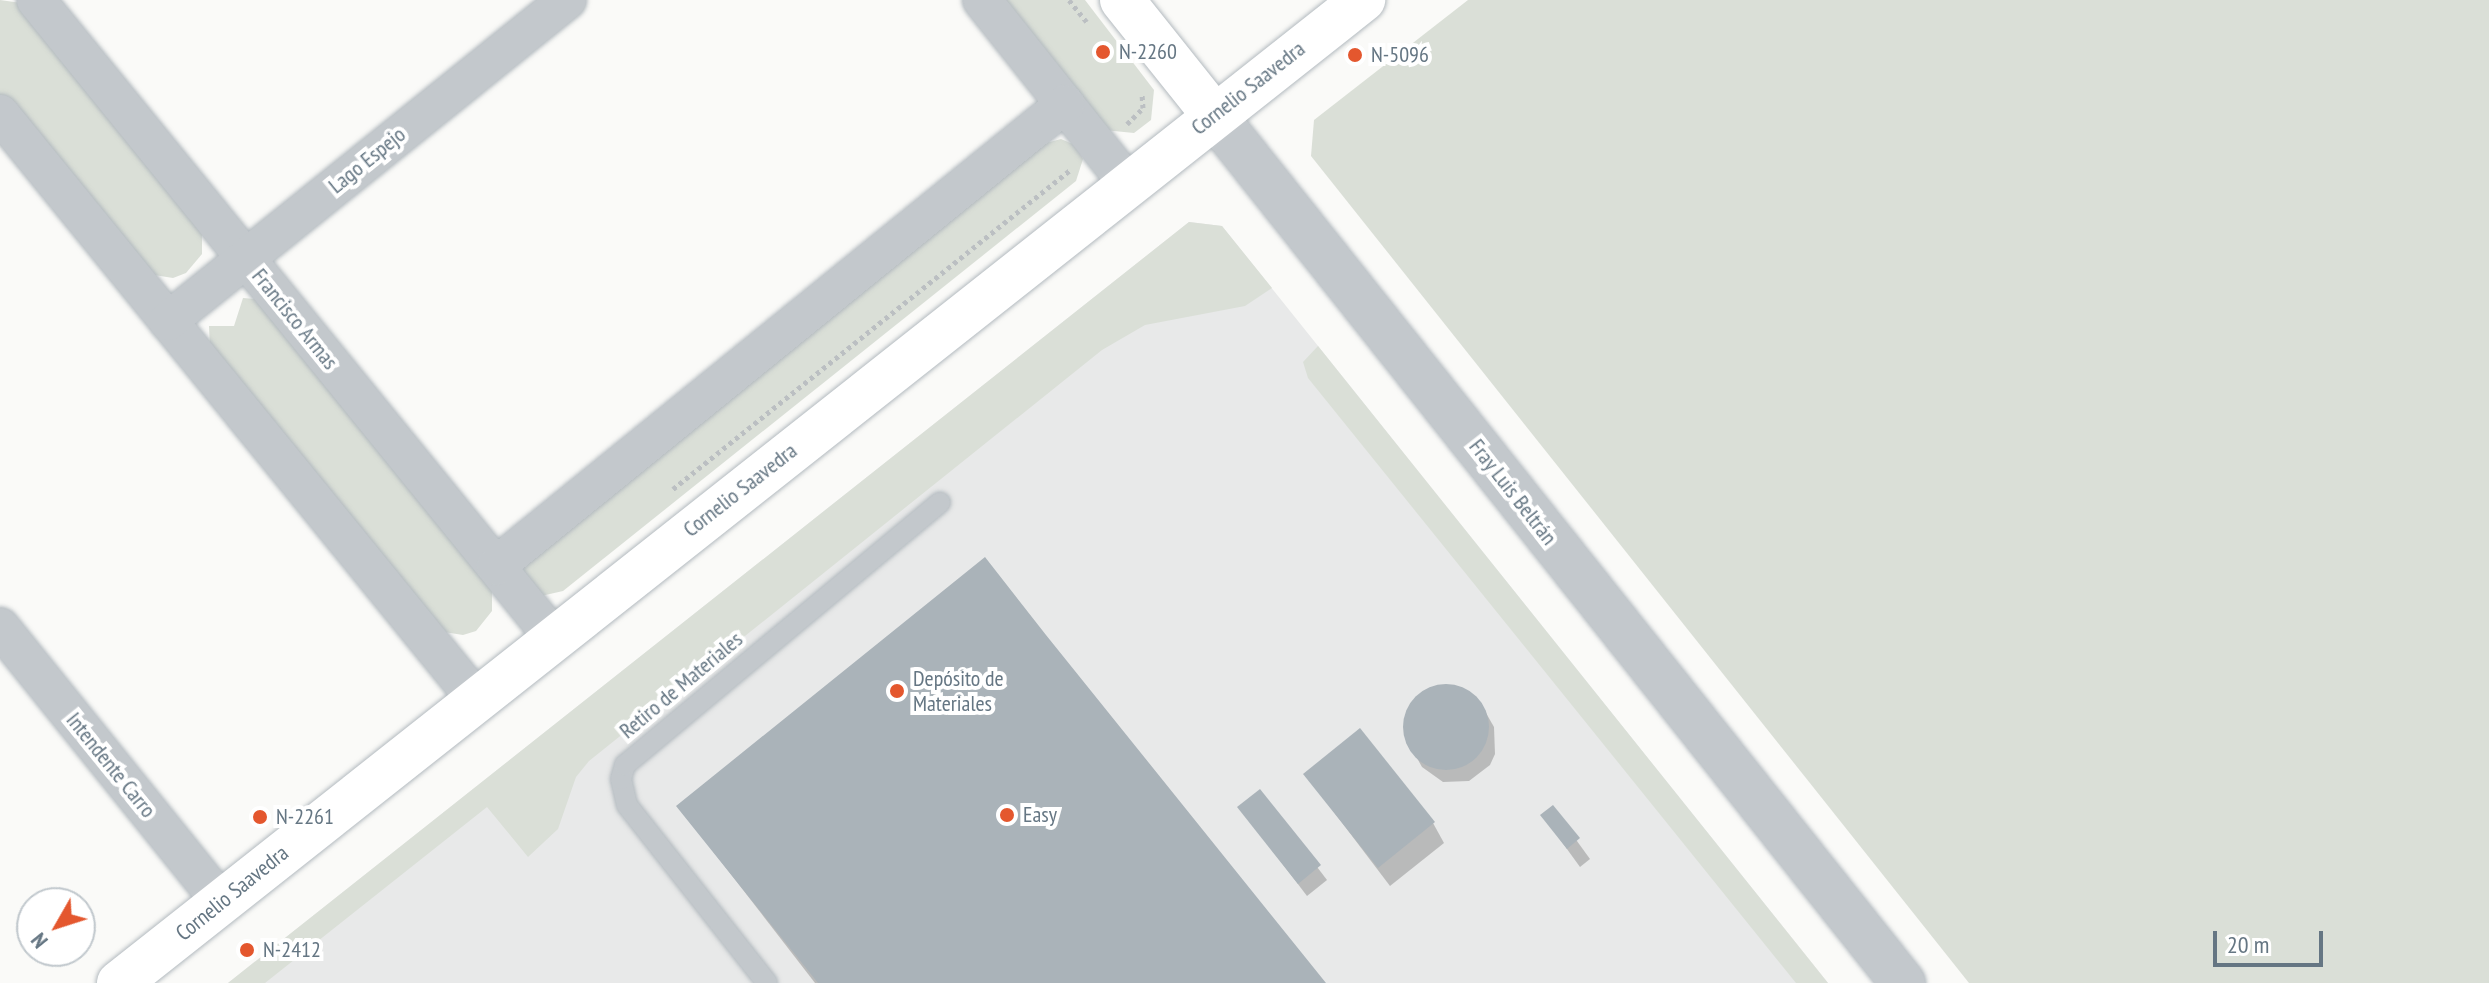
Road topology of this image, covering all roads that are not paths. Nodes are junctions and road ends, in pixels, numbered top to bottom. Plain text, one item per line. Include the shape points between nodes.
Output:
1 (36, 0) edge
2 (567, 0) edge
3 (982, 0) edge
4 (1363, 0) edge
5 (1105, 12) edge
6 (1065, 104) junction
7 (0, 114) edge
8 (1213, 114) junction
9 (1127, 182) junction
10 (246, 259) junction
11 (168, 321) junction
12 (940, 503) dead end
13 (496, 566) junction
14 (0, 627) edge
15 (554, 638) junction
16 (476, 699) junction
17 (221, 902) junction
18 (119, 983) edge
19 (767, 983) edge
20 (1903, 983) edge

1 - 10 street, Francisco Armas
2 - 10 street, Lago Espejo
3 - 6 street
4 - 8 main road, Cornelio Saavedra
5 - 8 main road, Fray Luis Beltrán
6 - 9 street
6 - 13 street
7 - 11 street
8 - 9 main road, Cornelio Saavedra
8 - 20 street, Fray Luis Beltrán
9 - 15 main road, Cornelio Saavedra
10 - 11 street, Lago Espejo
10 - 13 street, Francisco Armas
11 - 16 street
12 - 19 lane, Retiro de Materiales via 625,765 621,779 627,805
13 - 15 street, Francisco Armas
14 - 17 street, Intendente Carro
15 - 16 main road, Cornelio Saavedra
16 - 17 main road, Cornelio Saavedra
17 - 18 main road, Cornelio Saavedra

